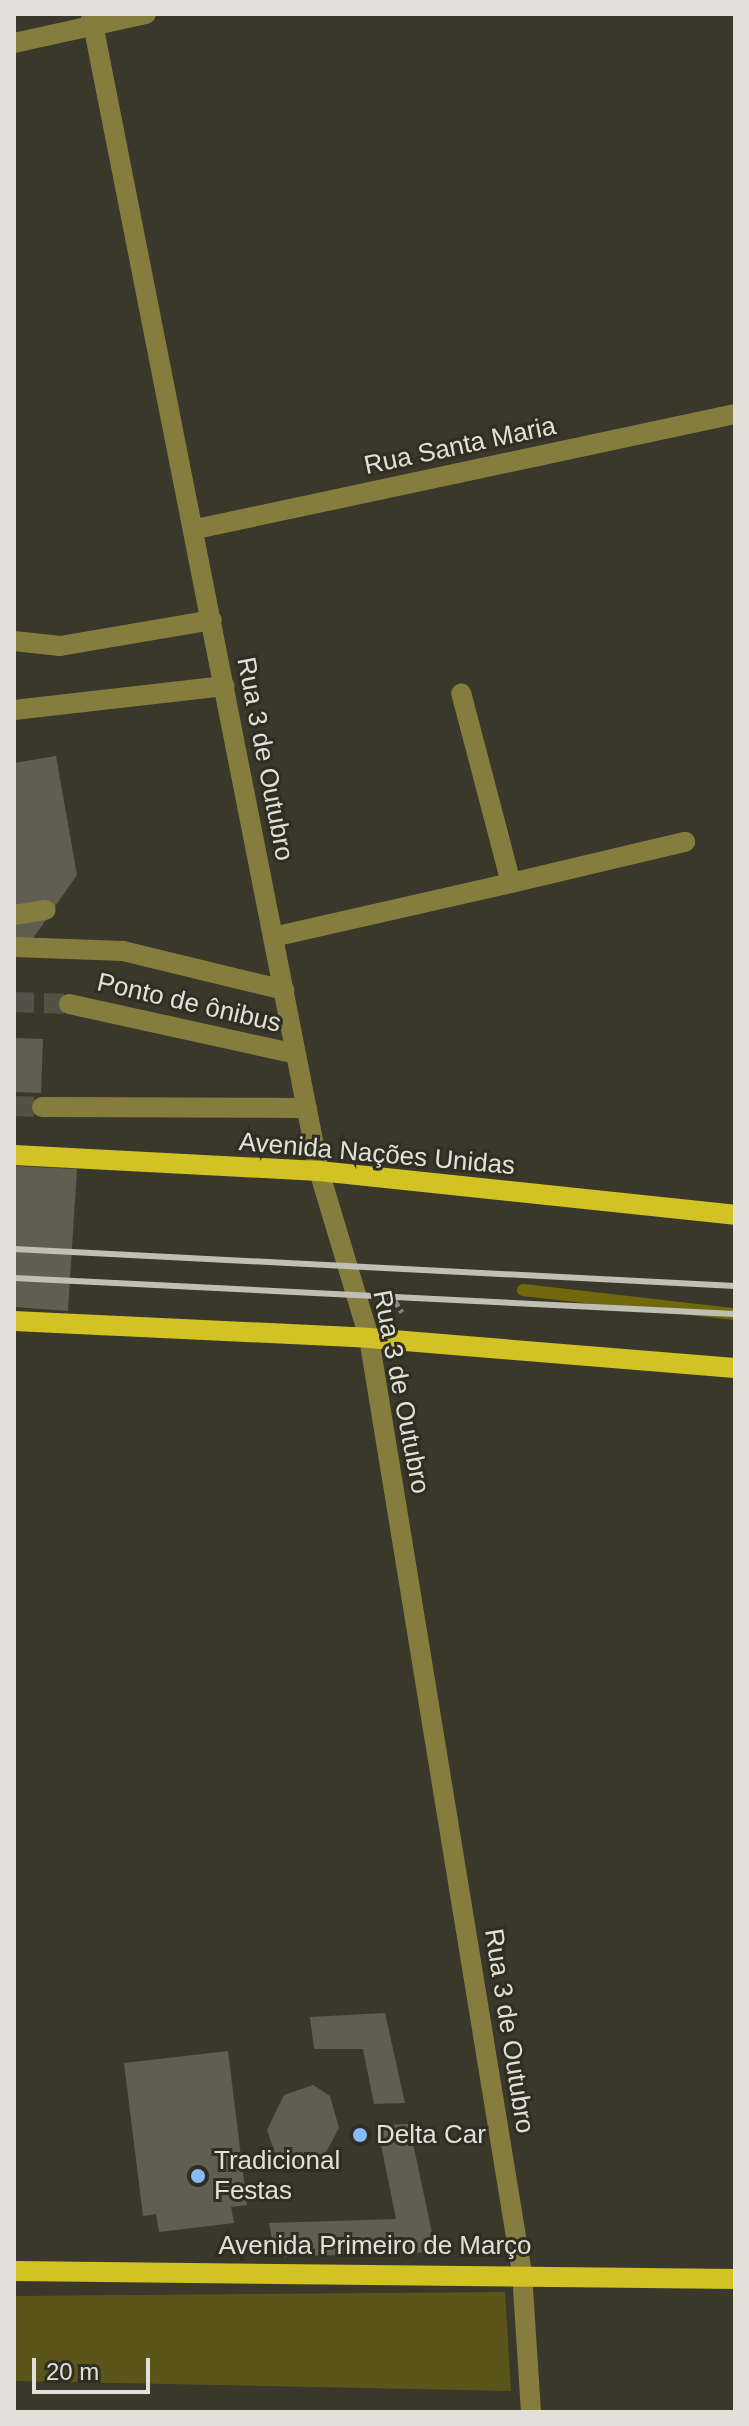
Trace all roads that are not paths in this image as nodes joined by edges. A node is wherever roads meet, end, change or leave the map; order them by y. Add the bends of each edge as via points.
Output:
1 (146, 14) edge
2 (92, 20) edge
3 (14, 43) edge
4 (735, 414) edge
5 (196, 529) junction
6 (212, 620) junction
7 (14, 641) edge
8 (225, 686) junction
9 (461, 693) dead end
10 (14, 710) edge
11 (685, 842) dead end
12 (511, 883) junction
13 (46, 910) dead end
14 (14, 915) edge
15 (273, 937) junction
16 (14, 947) edge
17 (284, 990) junction
18 (69, 1004) tunnel mouth
19 (296, 1054) junction
20 (42, 1107) tunnel mouth
21 (307, 1108) junction
22 (14, 1155) edge
23 (319, 1171) junction
24 (735, 1215) edge
25 (14, 1321) edge
26 (369, 1338) junction
27 (735, 1368) edge
28 (14, 2271) edge
29 (522, 2273) junction
30 (735, 2279) edge
31 (531, 2412) edge

1 - 2 street
2 - 3 street
2 - 5 street, Rua 3 de Outubro
4 - 5 street, Rua Santa Maria
5 - 6 street, Rua 3 de Outubro
6 - 7 street via 60,646
6 - 8 street, Rua 3 de Outubro
8 - 10 street
8 - 15 street, Rua 3 de Outubro
9 - 12 street
11 - 12 street
12 - 15 street
13 - 14 street
15 - 17 street, Rua 3 de Outubro
16 - 17 street via 123,951
17 - 19 street, Rua 3 de Outubro
18 - 19 street, Ponto de ônibus
19 - 21 street, Rua 3 de Outubro
20 - 21 street
21 - 23 street, Rua 3 de Outubro
22 - 23 main road, Avenida Nações Unidas
23 - 24 main road, Avenida Nações Unidas
23 - 26 street, Rua 3 de Outubro
25 - 26 main road
26 - 27 main road
26 - 29 street, Rua 3 de Outubro
28 - 29 main road, Avenida Primeiro de Março
29 - 30 main road, Avenida Primeiro de Março
29 - 31 street, Rua 3 de Outubro

